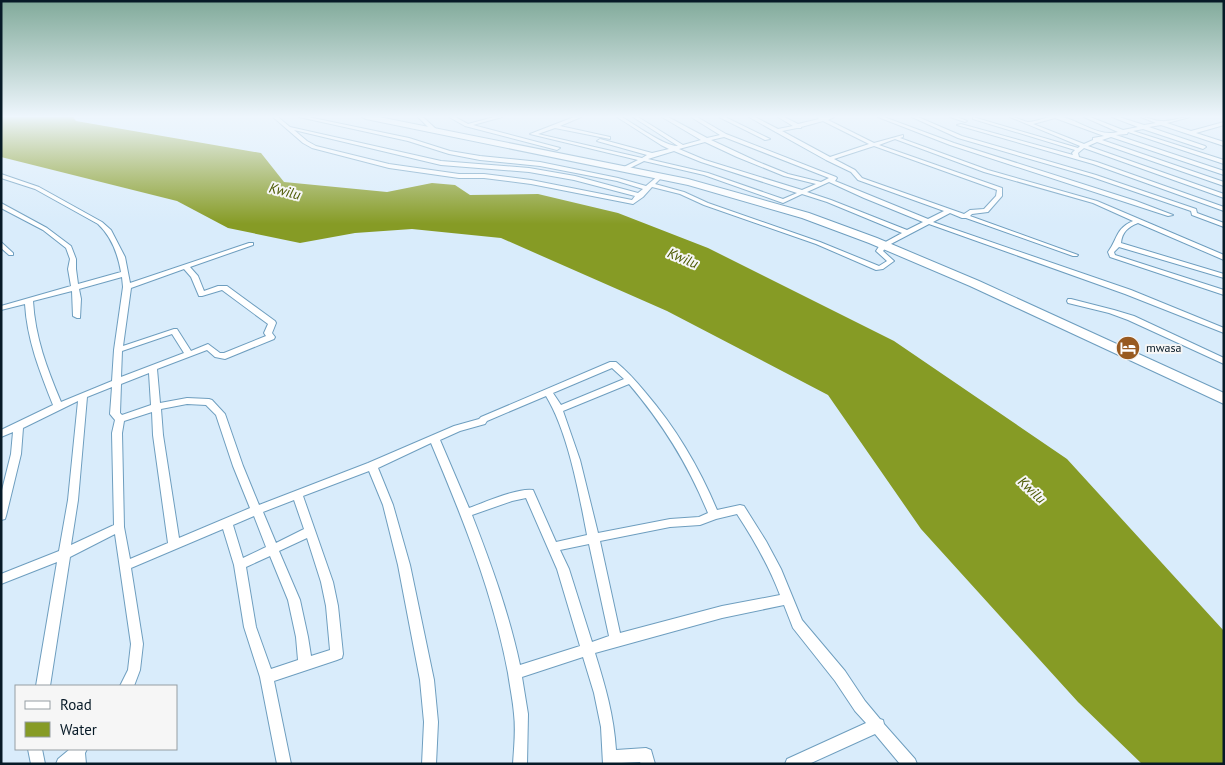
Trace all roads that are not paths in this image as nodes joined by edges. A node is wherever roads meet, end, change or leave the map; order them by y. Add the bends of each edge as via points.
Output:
1 (336, 153) edge
2 (396, 153) edge
3 (453, 153) edge
4 (545, 153) edge
5 (616, 153) edge
6 (643, 153) edge
7 (659, 153) edge
8 (685, 153) edge
9 (734, 153) edge
10 (769, 153) edge
11 (817, 153) edge
12 (850, 153) edge
13 (898, 153) edge
14 (936, 153) edge
15 (974, 153) edge
16 (1014, 153) edge
17 (1058, 153) edge
18 (1075, 153) edge
19 (1103, 153) edge
20 (1134, 153) edge
21 (1161, 153) edge
22 (1195, 153) edge
23 (652, 155) junction
24 (1077, 158) junction
25 (644, 159) junction
26 (828, 159) junction
27 (1034, 159) junction
28 (1000, 162) junction
29 (1224, 162) edge
30 (1023, 168) junction
31 (624, 169) junction
32 (986, 171) junction
33 (821, 173) junction
34 (1224, 173) edge
35 (1, 176) edge
36 (834, 178) junction
37 (806, 179) junction
38 (653, 183) junction
39 (820, 183) junction
40 (1224, 184) edge
41 (1224, 190) edge
42 (801, 193) junction
43 (1216, 193) junction
44 (641, 196) junction
45 (1224, 196) edge
46 (1, 205) edge
47 (1224, 209) edge
48 (949, 212) junction
49 (1170, 215) dead end
50 (964, 217) junction
51 (929, 221) junction
52 (1138, 221) junction
53 (1224, 225) edge
54 (906, 232) junction
55 (1, 244) edge
56 (251, 244) dead end
57 (1118, 244) junction
58 (883, 246) junction
59 (11, 254) dead end
60 (1075, 255) dead end
61 (1224, 258) edge
62 (186, 267) junction
63 (123, 274) junction
64 (1224, 276) edge
65 (76, 287) junction
66 (127, 287) junction
67 (1224, 293) edge
68 (29, 300) junction
69 (1072, 301) dead end
70 (1, 308) edge
71 (77, 316) dead end
72 (1224, 331) edge
73 (118, 350) junction
74 (189, 354) junction
75 (1224, 361) edge
76 (153, 367) junction
77 (630, 380) junction
78 (117, 381) junction
79 (549, 393) junction
80 (83, 395) junction
81 (1224, 399) edge
82 (58, 406) junction
83 (156, 407) junction
84 (560, 409) junction
85 (120, 419) junction
86 (18, 426) junction
87 (1, 434) edge
88 (434, 438) junction
89 (372, 466) junction
90 (298, 496) junction
91 (258, 511) junction
92 (466, 513) junction
93 (714, 515) junction
94 (1, 516) edge
95 (227, 524) junction
96 (119, 527) junction
97 (310, 531) junction
98 (593, 539) junction
99 (174, 545) junction
100 (554, 547) junction
101 (272, 549) junction
102 (64, 554) junction
103 (240, 564) junction
104 (124, 566) junction
105 (1, 579) edge
106 (788, 599) junction
107 (616, 640) junction
108 (588, 650) junction
109 (304, 664) junction
110 (514, 673) junction
111 (267, 677) junction
112 (43, 685) edge
113 (127, 685) edge
114 (878, 725) junction
115 (35, 750) edge
116 (79, 754) edge
117 (610, 760) edge
118 (38, 764) edge
119 (63, 764) edge
120 (284, 764) edge
121 (429, 764) edge
122 (520, 764) edge
123 (648, 764) edge
124 (792, 764) edge
125 (910, 764) edge

1 - 44 street via 389,166 531,182 633,202
2 - 44 street via 441,163 528,170 574,178
3 - 38 street
4 - 31 highway
5 - 25 street
6 - 23 street
7 - 23 street
8 - 42 street
9 - 37 street
10 - 33 street
11 - 26 street
12 - 26 street
13 - 50 street via 1000,189 999,196 986,211 970,212
14 - 32 street
15 - 28 street
16 - 27 street
17 - 24 street
18 - 24 street
19 - 43 street
20 - 40 street
21 - 34 street
22 - 29 street
23 - 25 street
24 - 47 street
25 - 31 street
25 - 42 street via 706,174 783,201
26 - 48 street via 853,171 860,179
27 - 30 street
27 - 53 street via 1161,198
28 - 30 street
28 - 32 street
30 - 49 street
31 - 38 highway
32 - 52 street via 1087,199
33 - 36 street
33 - 37 street
35 - 63 street via 37,188 100,223 117,245
36 - 39 street
36 - 51 street via 832,182
37 - 39 street
38 - 44 street
38 - 58 highway via 697,184 777,207
38 - 58 street via 818,243 876,268 891,261 879,251
39 - 42 street
41 - 43 street
42 - 54 street
43 - 45 street
46 - 65 street via 45,229 69,248
48 - 50 street
48 - 51 street
50 - 60 street
51 - 54 street
51 - 72 street via 1116,287
52 - 57 street via 1124,227
52 - 61 street
54 - 58 street
55 - 59 street
56 - 62 street
57 - 64 street
57 - 67 street via 1111,252 1115,258
58 - 81 highway via 984,288
62 - 66 street
62 - 74 street via 202,294 224,288 272,323 268,333 271,337 228,356 218,355 208,347
63 - 65 street
63 - 66 street
65 - 68 street
65 - 71 street
66 - 73 street
68 - 70 street
68 - 82 street via 29,323 34,344
69 - 75 street via 1142,323
73 - 74 street via 174,331
73 - 78 street
74 - 76 street
76 - 78 street
76 - 83 street
77 - 79 street via 613,364
77 - 84 street
77 - 93 street via 682,447
78 - 80 street
78 - 85 street via 115,414
79 - 84 street
79 - 88 street via 482,422
80 - 82 street
80 - 102 street via 73,500
82 - 86 street
83 - 85 street
83 - 91 street via 189,400 209,402 223,420 238,466
83 - 99 street
84 - 98 street via 587,501
85 - 96 street via 117,433
86 - 87 street
86 - 94 street via 16,454
88 - 89 street
88 - 92 street
89 - 90 street via 316,486
89 - 121 street via 388,505 404,565 427,680
90 - 91 street
90 - 97 street
91 - 95 street
91 - 101 street
92 - 100 street via 529,493
92 - 110 street via 509,639
93 - 98 street via 700,521 647,527
93 - 106 street via 740,509 762,544
95 - 99 street
95 - 103 street
96 - 102 street
96 - 104 street
97 - 101 street
97 - 109 street via 327,582 337,654
98 - 100 street
98 - 107 street
99 - 104 street
100 - 108 street
101 - 103 street
101 - 109 street via 294,600
102 - 105 street
102 - 112 street
103 - 111 street via 250,627
104 - 113 street via 137,644 134,670
106 - 107 street via 722,612
106 - 114 street via 801,630
107 - 108 street
108 - 110 street
108 - 117 street via 608,727
109 - 111 street
110 - 122 street via 521,716
111 - 120 street
114 - 124 street
114 - 125 street
115 - 118 street
116 - 119 street
117 - 123 street via 646,755

